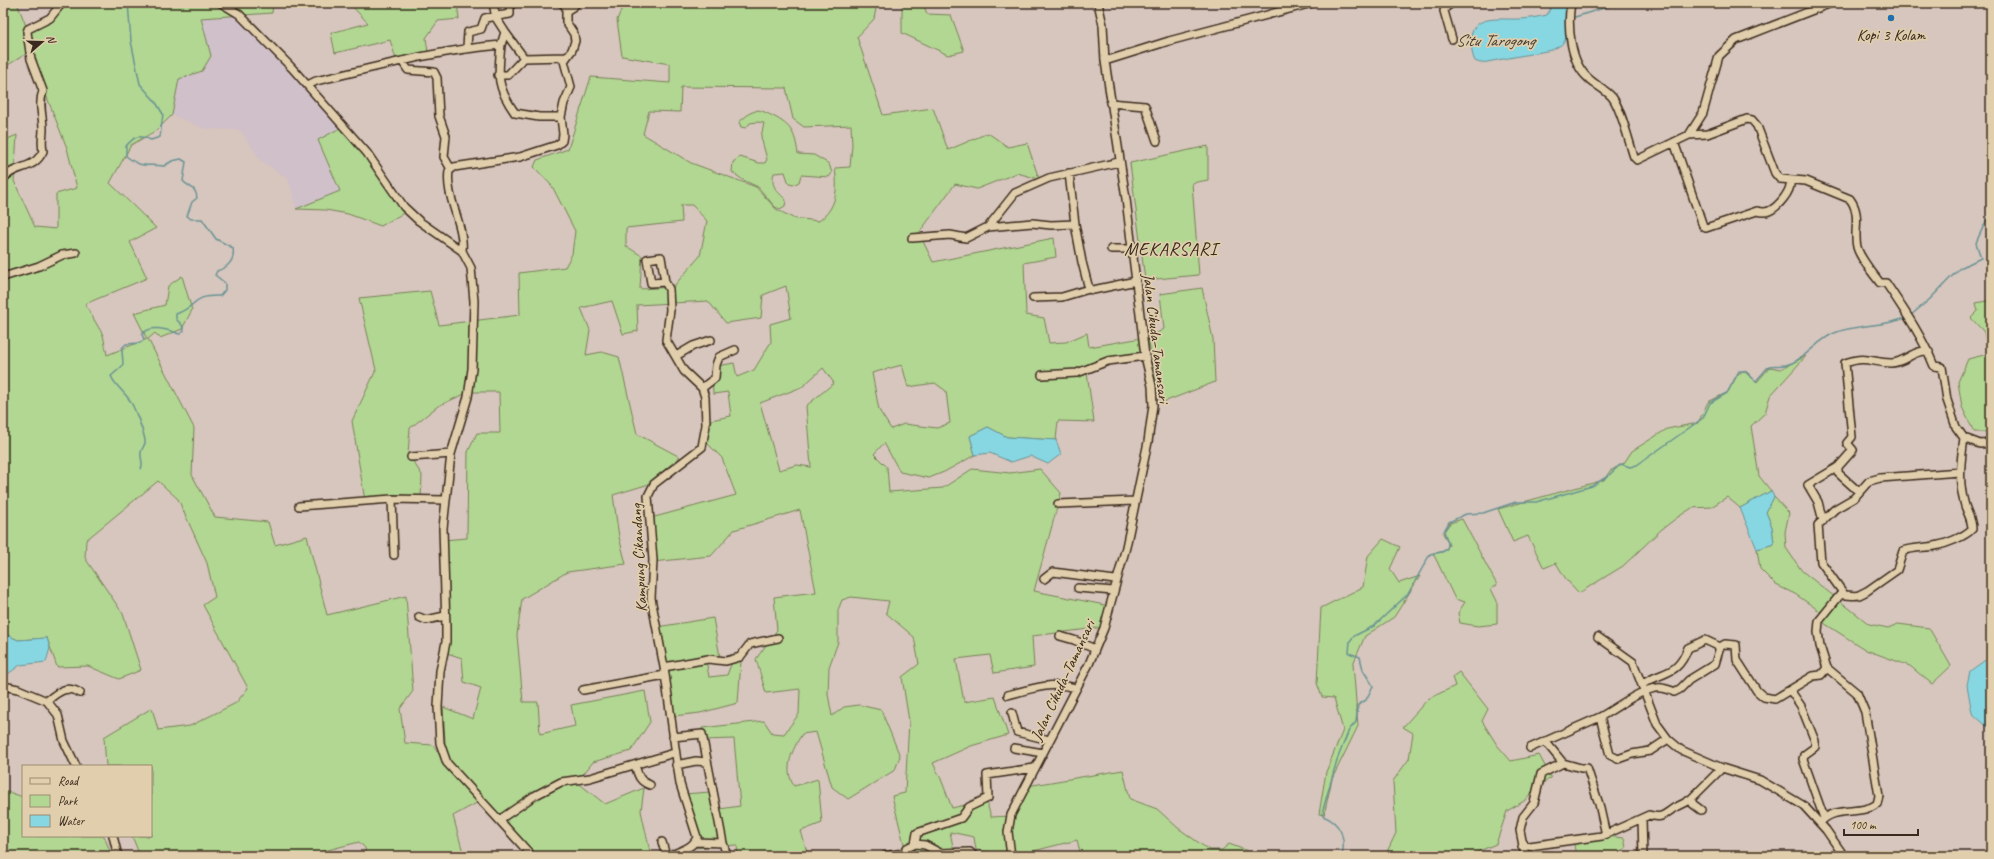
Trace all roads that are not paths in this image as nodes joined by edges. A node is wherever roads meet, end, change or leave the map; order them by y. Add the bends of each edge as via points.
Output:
1 (62, 3) edge
2 (221, 3) edge
3 (494, 3) edge
4 (510, 3) edge
5 (562, 3) edge
6 (576, 3) edge
7 (1098, 3) edge
8 (1312, 3) edge
9 (1452, 3) edge
10 (1571, 3) edge
11 (1831, 3) edge
12 (568, 8) junction
13 (496, 18) junction
14 (505, 32) junction
15 (1452, 39) dead end
16 (501, 44) junction
17 (467, 47) junction
18 (566, 57) junction
19 (524, 58) junction
20 (402, 61) junction
21 (1105, 61) junction
22 (498, 75) junction
23 (308, 86) junction
24 (1110, 103) junction
25 (561, 117) junction
26 (1689, 135) junction
27 (1157, 141) dead end
28 (1674, 142) junction
29 (1119, 162) junction
30 (451, 169) junction
31 (1069, 173) junction
32 (3, 179) edge
33 (1790, 181) junction
34 (1075, 224) junction
35 (988, 227) junction
36 (912, 238) dead end
37 (1111, 249) dead end
38 (1132, 249) junction
39 (462, 251) junction
40 (76, 253) dead end
41 (3, 277) edge
42 (1136, 281) junction
43 (665, 282) dead end
44 (1090, 289) junction
45 (1033, 298) dead end
46 (711, 340) dead end
47 (735, 350) dead end
48 (1929, 352) junction
49 (676, 356) junction
50 (1145, 356) junction
51 (1042, 375) dead end
52 (702, 388) junction
53 (1964, 438) junction
54 (1991, 443) edge
55 (451, 454) junction
56 (411, 457) dead end
57 (1838, 467) junction
58 (1960, 472) junction
59 (1859, 492) junction
60 (392, 499) junction
61 (445, 500) junction
62 (1135, 502) junction
63 (1058, 504) dead end
64 (299, 506) dead end
65 (1823, 521) junction
66 (394, 555) dead end
67 (1044, 579) dead end
68 (1116, 580) junction
69 (1078, 588) dead end
70 (1113, 591) junction
71 (1844, 594) junction
72 (445, 616) junction
73 (419, 617) dead end
74 (1060, 636) dead end
75 (1598, 637) dead end
76 (778, 638) dead end
77 (1720, 647) junction
78 (1095, 649) junction
79 (664, 667) junction
80 (1828, 668) junction
81 (665, 675) junction
82 (1643, 684) junction
83 (3, 686) edge
84 (1076, 688) junction
85 (582, 690) dead end
86 (1790, 690) junction
87 (1646, 692) junction
88 (80, 693) dead end
89 (1008, 695) dead end
90 (47, 701) junction
91 (1012, 713) dead end
92 (1600, 717) junction
93 (673, 737) junction
94 (1668, 739) junction
95 (1049, 740) junction
96 (1545, 741) junction
97 (1014, 748) dead end
98 (1530, 748) dead end
99 (1043, 753) junction
100 (674, 754) junction
101 (707, 762) junction
102 (1563, 763) junction
103 (76, 765) edge
104 (635, 765) junction
105 (676, 765) junction
106 (1034, 768) junction
107 (1722, 768) junction
108 (650, 785) dead end
109 (1691, 799) junction
110 (1701, 810) dead end
111 (1642, 818) junction
112 (499, 820) junction
113 (1822, 821) junction
114 (1606, 835) junction
115 (113, 837) edge
116 (662, 842) dead end
117 (696, 842) junction
118 (724, 843) junction
119 (914, 844) junction
120 (1522, 847) junction
121 (904, 854) edge
122 (118, 856) edge
123 (532, 856) edge
124 (666, 856) edge
125 (669, 856) edge
126 (727, 856) edge
127 (885, 856) edge
128 (974, 856) edge
129 (1011, 856) edge
130 (1526, 856) edge
131 (1643, 856) edge
132 (1844, 856) edge

1 - 32 street via 50,18 28,29 27,32 31,59 43,92 40,99 43,151 35,163 7,174
2 - 23 street via 239,14
3 - 13 street
4 - 13 street via 510,14
5 - 12 street
6 - 12 street
7 - 21 street, Jalan Cikuda–Tamansari via 1103,25
8 - 21 street
9 - 15 street via 1444,11
10 - 28 street via 1572,47 1576,59 1582,72 1612,98 1634,157 1639,160
11 - 26 street via 1736,40 1719,56 1703,113
12 - 18 street via 566,22 574,34 575,42
13 - 14 street
13 - 17 street via 485,18 481,29 468,32
14 - 16 street
14 - 19 street
16 - 17 street
16 - 22 street
17 - 20 street
18 - 19 street
18 - 25 street via 564,65 571,87
19 - 22 street via 508,75
20 - 23 street via 316,81
20 - 30 street via 408,70 434,72 437,78 439,116 446,136 444,157
21 - 24 street, Jalan Cikuda–Tamansari
22 - 25 street via 504,97 515,113
23 - 39 street via 367,153 404,207 419,221
24 - 27 street via 1145,106
24 - 29 street, Jalan Cikuda–Tamansari
25 - 30 street via 562,141 557,145 520,157
26 - 28 street
26 - 33 street via 1707,134 1747,119 1752,120 1757,126 1775,173 1780,179
28 - 33 street via 1703,226 1706,228 1757,211 1770,210 1787,194
29 - 31 street
29 - 38 street, Jalan Cikuda–Tamansari
30 - 39 street via 448,177
31 - 34 street
31 - 35 street via 1049,178 1016,193
33 - 48 street via 1806,181 1850,199 1858,228 1857,249 1880,284 1886,283 1909,316
34 - 35 street via 1032,223
34 - 44 street
35 - 36 street via 966,238 950,235
37 - 38 street
38 - 42 street, Jalan Cikuda–Tamansari
39 - 55 street via 471,268 473,284 472,369 468,397
40 - 41 street via 62,255 39,266
42 - 44 street
42 - 50 street, Jalan Cikuda–Tamansari
43 - 49 street via 669,289 669,326 666,340
44 - 45 street via 1062,297
46 - 49 street via 693,346
47 - 52 street via 719,357 715,378
48 - 53 street via 1934,366 1942,367 1947,400 1956,427
48 - 57 street via 1922,350 1892,364 1858,359 1845,363 1852,436 1847,443 1853,450
49 - 52 street via 684,371
50 - 51 street via 1108,361 1077,374
50 - 62 street, Jalan Cikuda–Tamansari via 1152,386 1153,405
52 - 79 street, Kampung Cikandang via 705,397 706,425 702,447 654,484 648,496 653,560 651,598
53 - 54 street via 1980,444
53 - 58 street
55 - 56 street
55 - 61 street
57 - 59 street via 1838,473
57 - 65 street via 1808,485 1818,502
58 - 59 street via 1880,478 1869,481
58 - 71 street via 1964,502 1972,520 1972,529 1935,546 1914,547 1903,551 1897,570 1891,575 1859,595
59 - 65 street via 1854,498 1835,508
60 - 61 street
60 - 64 street
60 - 66 street
61 - 72 street
62 - 63 street
62 - 68 street, Jalan Cikuda–Tamansari
65 - 71 street via 1818,525 1821,562
67 - 68 street via 1053,572
68 - 70 street, Jalan Cikuda–Tamansari
69 - 70 street
70 - 78 street, Jalan Cikuda–Tamansari via 1104,628
71 - 80 street via 1840,595 1818,621 1820,646
72 - 73 street via 426,620
72 - 112 street via 446,642 438,693 440,743 447,762
74 - 78 street
75 - 82 street via 1633,662
76 - 79 street via 750,644 740,657 726,661 708,659
77 - 82 street via 1705,640 1688,648 1683,662 1662,677 1654,677
77 - 86 street via 1725,644 1736,645 1737,660 1756,691 1764,697 1775,699
77 - 87 street via 1715,664 1689,680 1680,689 1674,692 1661,687
78 - 84 street, Jalan Cikuda–Tamansari
79 - 81 street, Kampung Cikandang
80 - 86 street via 1821,675 1813,676
80 - 113 street via 1857,693 1865,712 1879,796 1877,804 1870,808 1834,813
81 - 85 street
81 - 93 street, Kampung Cikandang
82 - 87 street
83 - 90 street
84 - 89 street via 1066,685 1042,686
84 - 95 street, Jalan Cikuda–Tamansari
86 - 113 street via 1801,706 1815,741 1815,747 1804,755 1803,759
87 - 92 street via 1623,702
87 - 94 street via 1657,724
88 - 90 street via 68,688 60,690
90 - 103 street via 58,715 64,741
91 - 95 street via 1017,732
92 - 94 street via 1612,758 1618,759 1650,751
92 - 96 street
93 - 100 street, Kampung Cikandang
93 - 101 street via 702,734
94 - 107 street via 1681,750
95 - 99 street, Jalan Cikuda–Tamansari
96 - 98 street
96 - 102 street
97 - 99 street
99 - 106 street, Jalan Cikuda–Tamansari
100 - 104 street
100 - 105 street, Kampung Cikandang
101 - 105 street via 696,761
101 - 118 street
102 - 114 street via 1587,768
102 - 120 street via 1541,774 1534,803 1523,817 1520,830
104 - 108 street via 638,776
104 - 112 street via 590,778 561,782 534,796
105 - 117 street, Kampung Cikandang via 694,822
106 - 119 street via 987,774 988,798 969,807 961,818 917,833
106 - 129 street, Jalan Cikuda–Tamansari via 1008,825
107 - 109 street
107 - 113 street via 1776,788
109 - 110 street
109 - 111 street via 1664,817 1648,815
111 - 114 street
111 - 131 street
112 - 123 street
113 - 132 street
114 - 120 street
115 - 122 street
116 - 124 street
117 - 118 street
117 - 125 street
118 - 126 street
119 - 121 street via 907,848
119 - 128 street via 925,845 940,853 970,852
120 - 130 street
121 - 127 street

